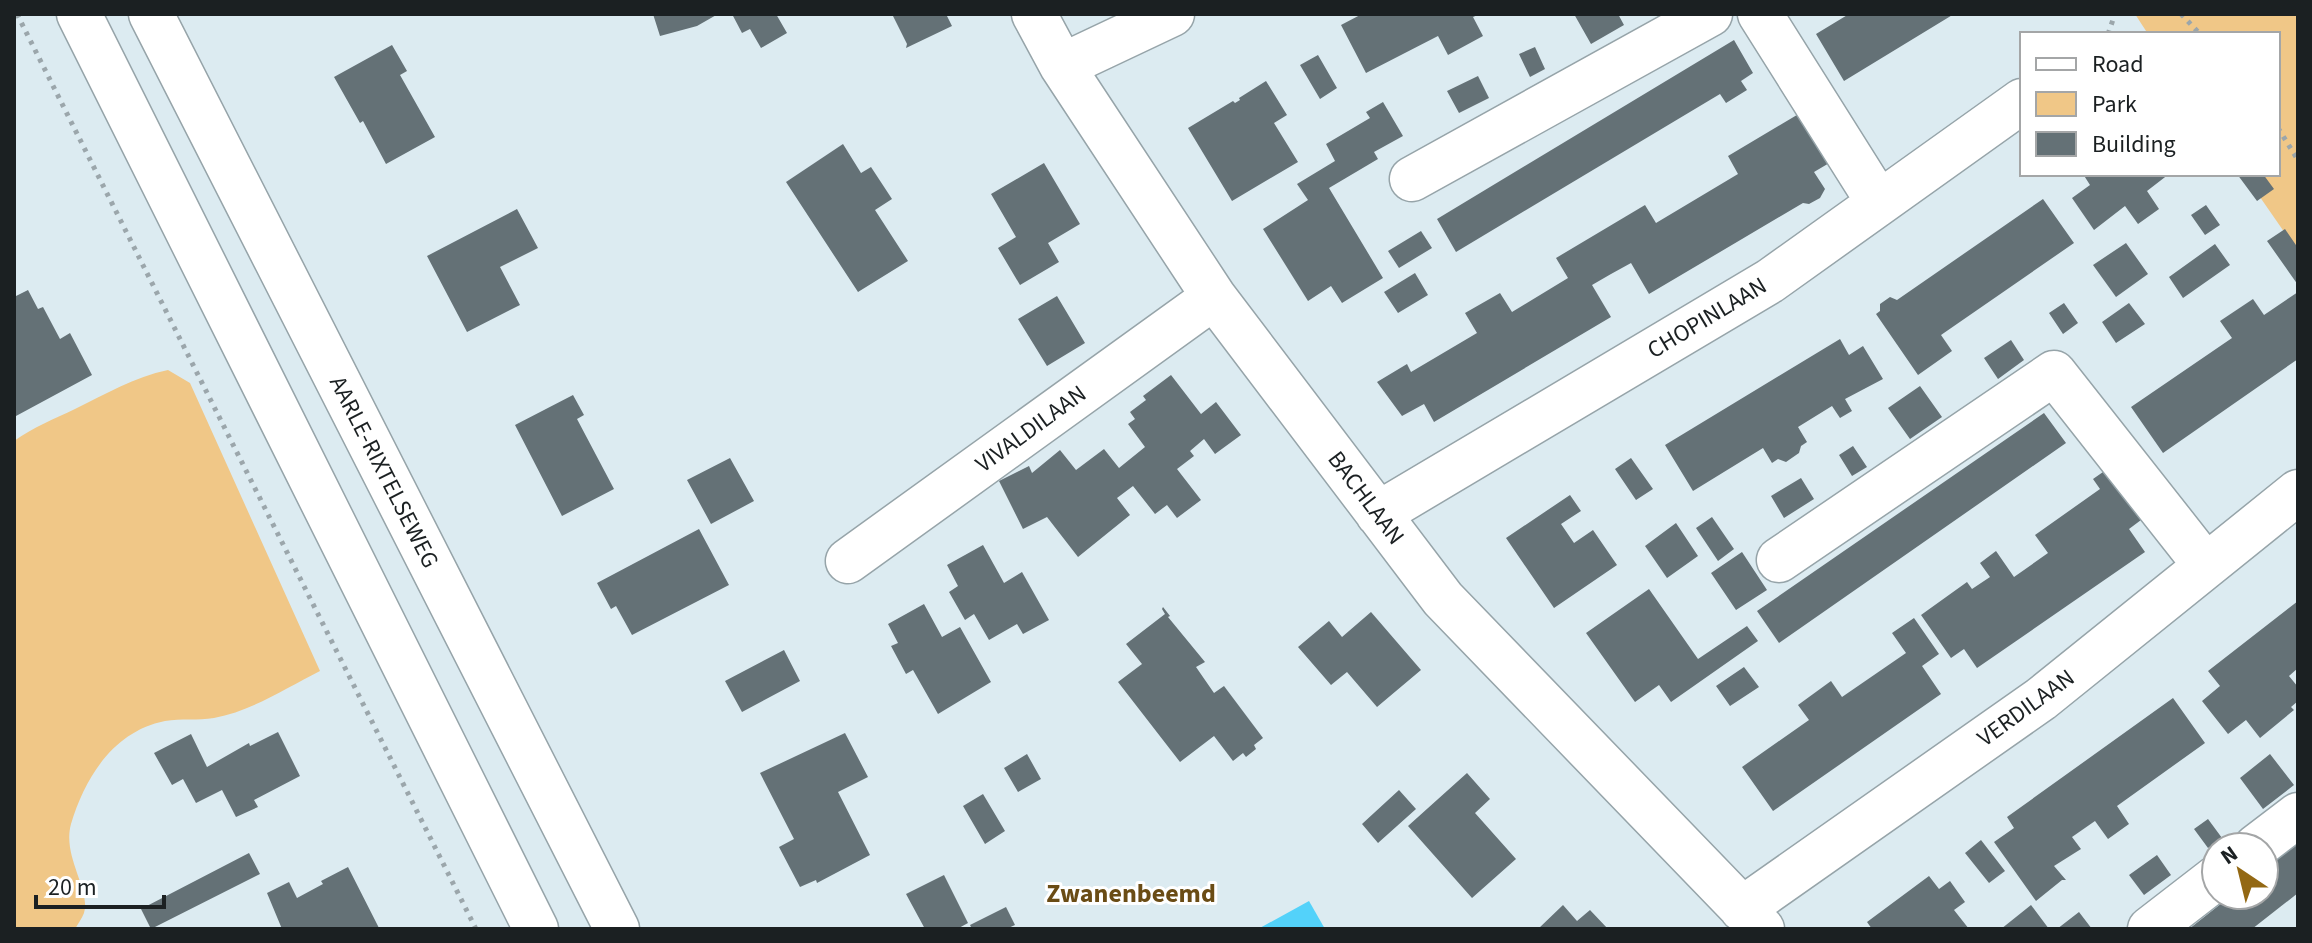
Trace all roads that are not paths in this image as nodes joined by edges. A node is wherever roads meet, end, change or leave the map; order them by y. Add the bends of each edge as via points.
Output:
1 (79, 14) edge
2 (151, 14) edge
3 (1034, 14) edge
4 (1172, 14) edge
5 (1710, 14) edge
6 (1760, 14) edge
7 (1062, 66) junction
8 (2020, 102) edge
9 (1412, 179) dead end
10 (1879, 203) junction
11 (1214, 297) junction
12 (2298, 492) edge
13 (1378, 514) junction
14 (1779, 560) dead end
15 (848, 561) dead end
16 (2206, 566) junction
17 (2298, 815) edge
18 (2277, 831) edge
19 (2200, 890) edge
20 (1752, 919) edge
21 (536, 929) edge
22 (617, 929) edge
23 (2150, 929) edge

1 - 21 street
2 - 22 street, AARLE-RIXTELSEWEG
3 - 7 street, BACHLAAN
4 - 7 street
5 - 9 street
6 - 10 street
7 - 11 street, BACHLAAN
8 - 10 street, CHOPINLAAN
10 - 13 street, CHOPINLAAN via 1770,281
11 - 13 street, BACHLAAN
11 - 15 street, VIVALDILAAN
12 - 16 street, VERDILAAN
13 - 20 street, BACHLAAN via 1443,599
14 - 16 street via 2054,373
16 - 20 street, VERDILAAN
17 - 18 street
19 - 23 street

